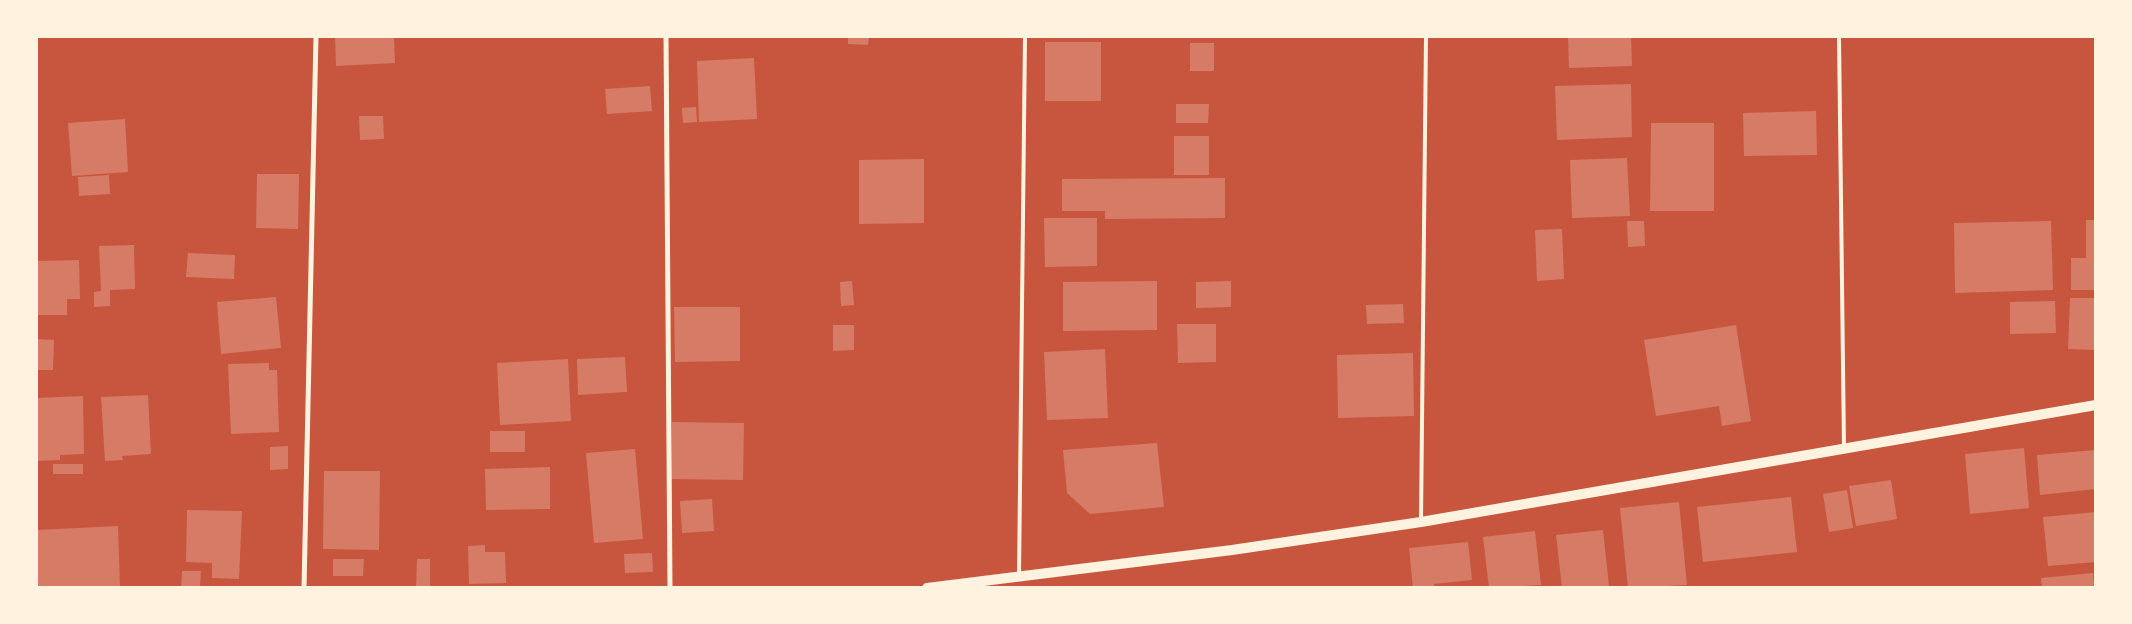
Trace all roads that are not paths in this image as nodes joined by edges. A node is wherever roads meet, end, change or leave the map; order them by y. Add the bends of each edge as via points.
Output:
1 (316, 36) edge
2 (666, 36) edge
3 (1024, 36) edge
4 (1426, 36) edge
5 (1839, 36) edge
6 (2096, 405) edge
7 (1844, 448) junction
8 (1421, 522) junction
9 (1019, 578) junction
10 (304, 588) edge
11 (670, 588) edge
12 (927, 588) edge

1 - 10 street
2 - 11 street
3 - 9 lane
4 - 8 lane
5 - 7 lane
6 - 7 main road
7 - 8 main road
8 - 9 main road
9 - 12 main road

